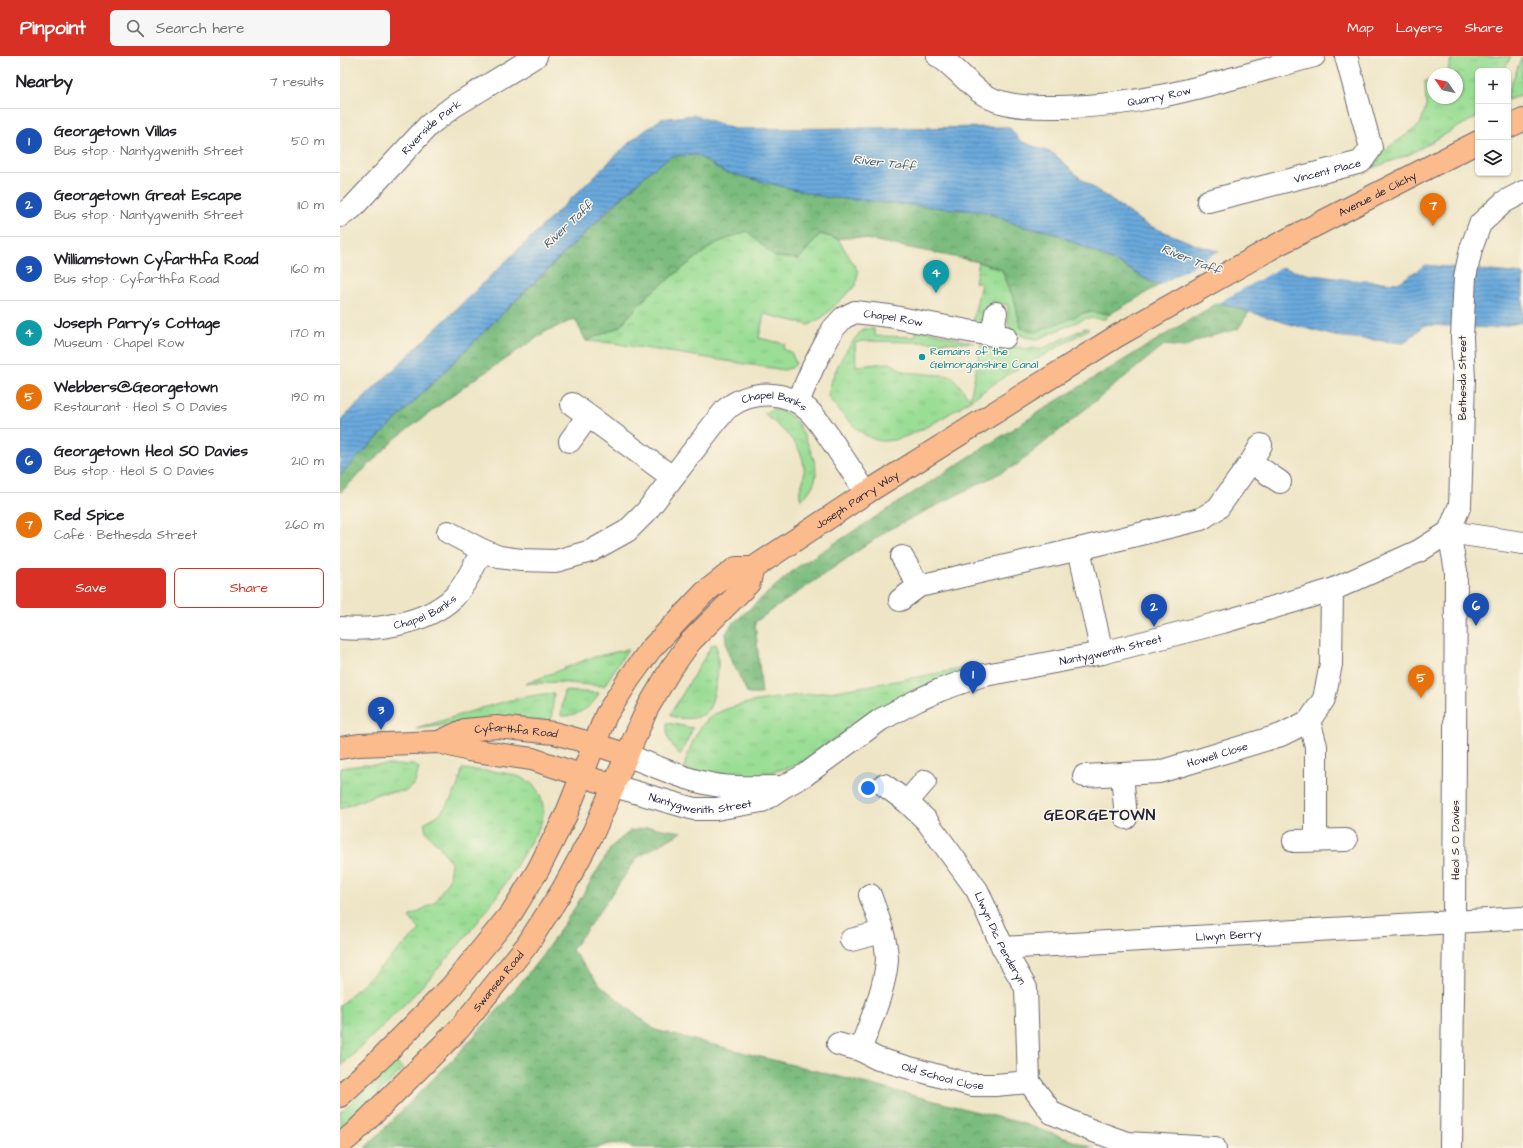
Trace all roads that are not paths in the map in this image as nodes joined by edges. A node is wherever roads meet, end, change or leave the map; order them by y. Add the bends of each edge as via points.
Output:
1 (536, 56) edge
2 (938, 56) edge
3 (1314, 56) edge
4 (1346, 56) edge
5 (1523, 120) edge
6 (1511, 126) edge
7 (1475, 144) edge
8 (1523, 192) edge
9 (1208, 201) dead end
10 (340, 216) edge
11 (1172, 306) joint
12 (996, 313) dead end
13 (798, 402) junction
14 (570, 441) dead end
15 (672, 477) junction
16 (1280, 482) dead end
17 (866, 493) junction
18 (448, 532) dead end
19 (1449, 532) junction
20 (1523, 543) edge
21 (1079, 549) junction
22 (482, 550) junction
23 (902, 557) dead end
24 (753, 568) junction
25 (919, 586) junction
26 (1332, 590) junction
27 (900, 600) dead end
28 (340, 628) edge
29 (1102, 653) junction
30 (1309, 721) junction
31 (439, 742) junction
32 (594, 744) junction
33 (340, 748) edge
34 (626, 755) junction
35 (1122, 774) junction
36 (583, 775) junction
37 (1084, 776) dead end
38 (925, 781) dead end
39 (614, 786) junction
40 (884, 786) dead end
41 (783, 787) junction
42 (907, 802) junction
43 (1126, 818) dead end
44 (1316, 840) junction
45 (1346, 840) dead end
46 (1294, 841) dead end
47 (870, 895) dead end
48 (1523, 918) edge
49 (1454, 922) junction
50 (882, 932) junction
51 (851, 940) dead end
52 (1003, 948) junction
53 (838, 1044) dead end
54 (860, 1050) junction
55 (1029, 1082) junction
56 (340, 1096) edge
57 (340, 1145) edge
58 (1215, 1148) edge
59 (1451, 1148) edge

1 - 10 street, Riverside Park via 454,106 429,125 352,208
2 - 3 street, Quarry Row via 980,92 1000,102 1035,107 1098,106 1166,96
4 - 9 street, Vincent Place via 1371,148 1361,162
5 - 6 main road
7 - 11 main road, Avenue de Clichy via 1277,245
8 - 19 street, Bethesda Street via 1504,202 1480,224 1471,249 1465,277 1462,337 1464,380 1460,505
11 - 17 main road, Joseph Parry Way via 1117,336
12 - 13 street, Chapel Row via 998,336 855,312 843,318 833,329
13 - 15 street, Chapel Banks via 784,396 767,394 753,395 738,401 716,420
13 - 17 street, Chapel Banks via 821,424
14 - 15 street via 580,410
15 - 22 street, Chapel Banks via 646,512 627,531 591,551 556,561 499,557
16 - 21 street via 1256,454 1218,508 1201,520
17 - 24 main road, Joseph Parry Way
18 - 22 street, Chapel Banks
19 - 20 street
19 - 26 street, Nantygwenith Street via 1419,551
19 - 49 street, Heol S O Davies via 1456,571
21 - 25 street
21 - 29 street
22 - 28 street, Chapel Banks via 468,577 453,597 430,614 383,628
23 - 25 street
24 - 32 main road, Joseph Parry Way via 736,568 704,593 650,650 606,715
24 - 34 main road, Swansea Road via 749,583 690,642 670,670 647,709
25 - 27 street
26 - 29 street, Nantygwenith Street via 1223,622
26 - 30 street, Howell Close via 1331,664 1324,699
29 - 41 street, Nantygwenith Street via 980,676 940,690 880,720 805,775
30 - 35 street, Howell Close via 1281,735 1159,772
30 - 44 street via 1316,746
31 - 32 main road, Cyfarthfa Road via 465,730 497,727 554,733
31 - 33 main road, Cyfarthfa Road
31 - 36 main road, Cyfarthfa Road via 469,750 532,760
32 - 34 main road, Cyfarthfa Road
32 - 36 main road, Joseph Parry Way
34 - 39 main road, Swansea Road
34 - 41 street, Nantygwenith Street via 706,784
35 - 37 street, Howell Close
35 - 43 street
36 - 39 main road, Cyfarthfa Road
36 - 56 main road via 538,870 512,912 451,987
38 - 42 street
39 - 41 street, Nantygwenith Street via 694,809 716,809 762,801
39 - 57 main road, Swansea Road via 593,833 563,889 527,945 459,1029
40 - 42 street, Llwyn Dic Penderyn
42 - 52 street, Llwyn Dic Penderyn via 926,820 977,890
44 - 45 street
44 - 46 street
47 - 50 street
48 - 49 street, Llwyn Berry
49 - 52 street, Llwyn Berry
49 - 59 street, Heol S O Davies
50 - 51 street
50 - 54 street via 887,959 880,993
52 - 55 street, Llwyn Dic Penderyn via 1026,988
53 - 54 street, Old School Close
54 - 55 street, Old School Close via 878,1059 971,1085
55 - 58 street via 1052,1113 1120,1141

